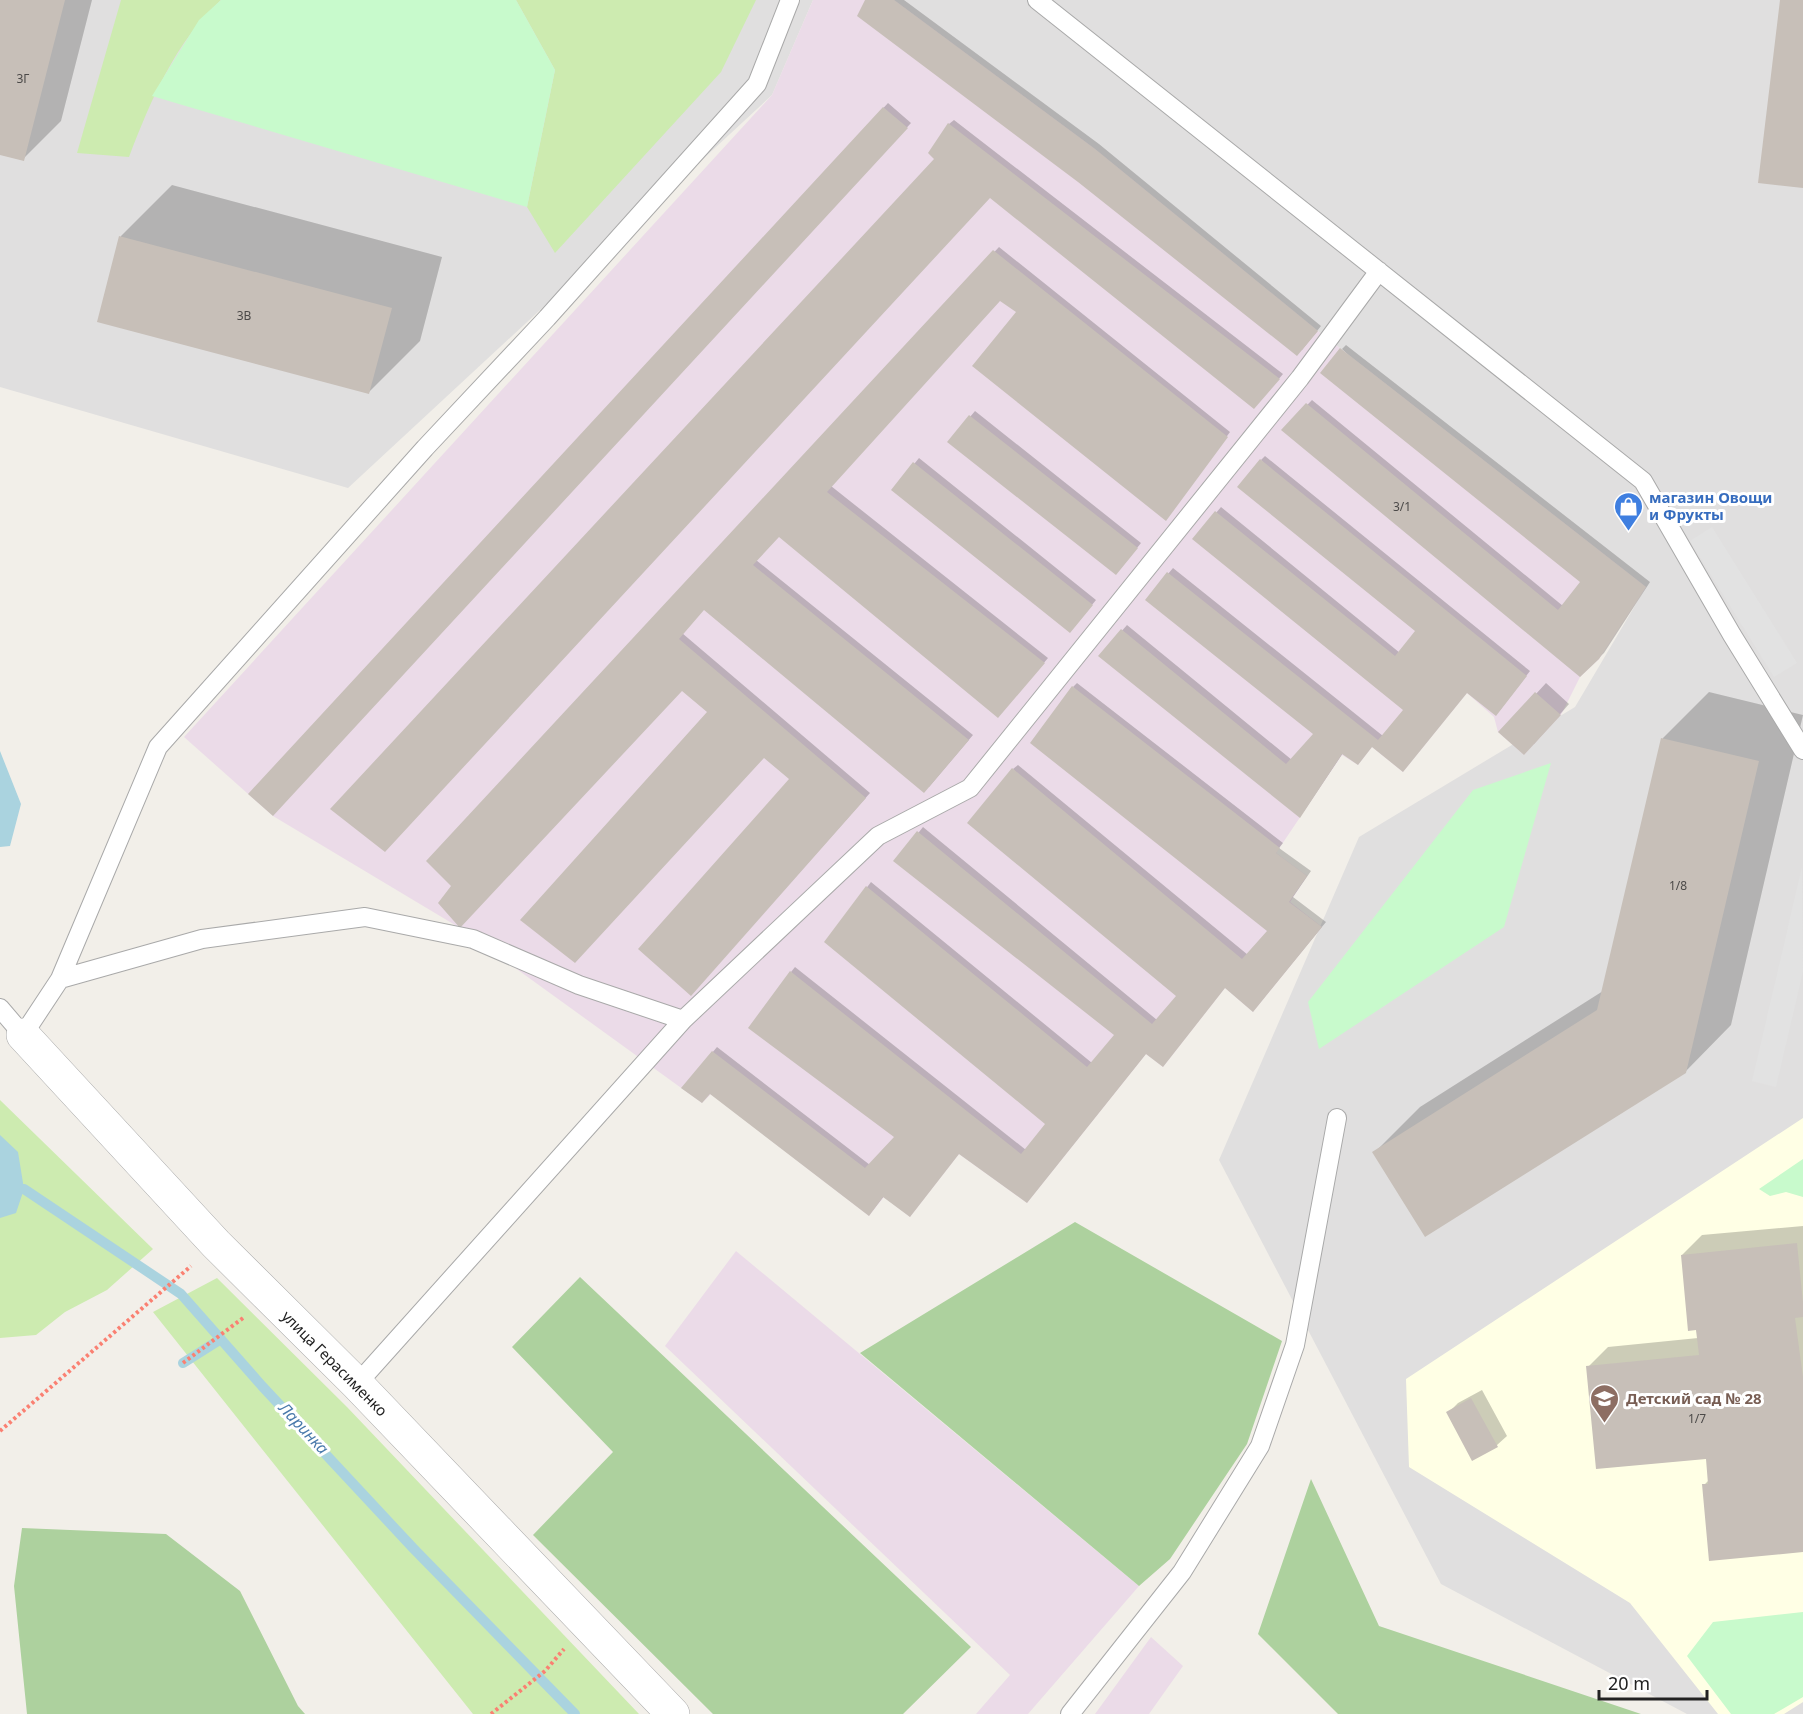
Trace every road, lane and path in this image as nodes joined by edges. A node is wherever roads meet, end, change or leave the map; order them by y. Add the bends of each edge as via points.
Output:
1 (790, 0) edge
2 (1036, 0) edge
3 (1379, 271) junction
4 (1803, 750) edge
5 (60, 979) junction
6 (0, 1008) edge
7 (683, 1020) junction
8 (23, 1035) junction
9 (1337, 1118) dead end
10 (178, 1277) dead end
11 (233, 1329) dead end
12 (183, 1362) dead end
13 (357, 1384) junction
14 (0, 1431) edge
15 (545, 1671) dead end
16 (491, 1714) edge
17 (673, 1714) edge
18 (1070, 1714) edge

1 - 5 lane via 758,84 425,448 159,747
2 - 3 lane
3 - 4 lane via 1643,481
3 - 7 lane via 1299,378 970,788 878,836
5 - 7 lane via 202,939 365,917 472,939 579,986
5 - 8 lane
6 - 8 lane, улица Герасименко
7 - 13 lane
8 - 13 street, улица Герасименко via 216,1244
9 - 18 lane via 1295,1345 1260,1446 1182,1572
10 - 14 path
11 - 12 path
13 - 17 street, улица Герасименко
15 - 16 path

